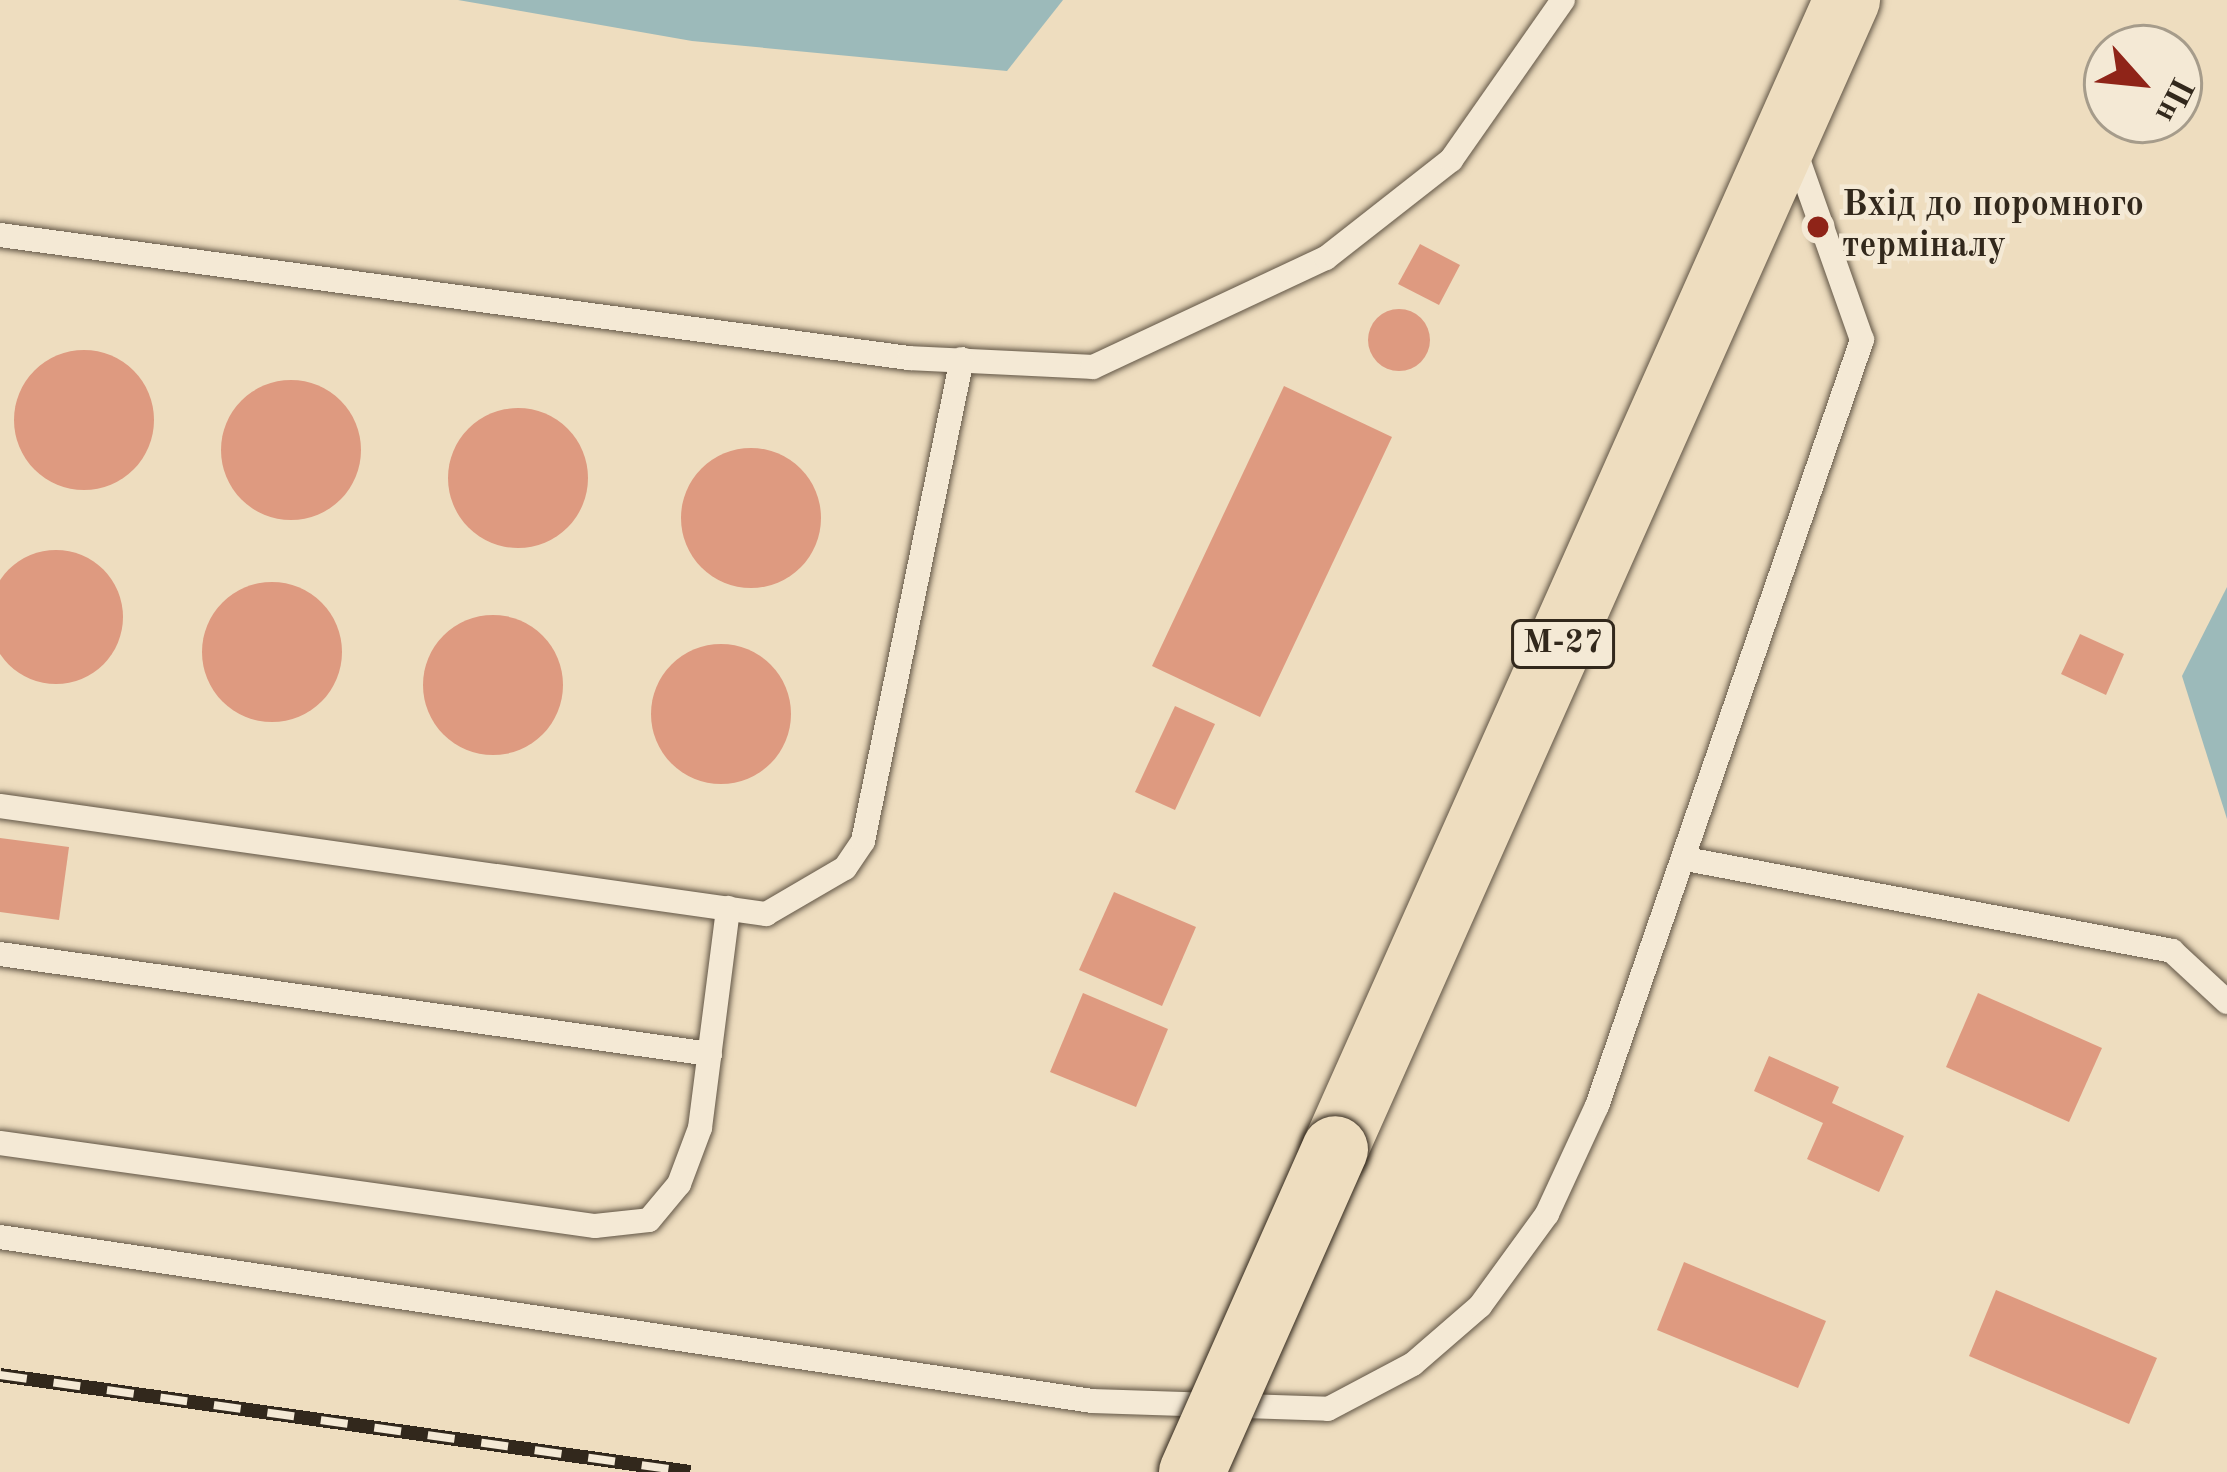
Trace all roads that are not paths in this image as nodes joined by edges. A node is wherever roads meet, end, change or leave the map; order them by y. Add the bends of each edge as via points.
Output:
1 (1563, 0) edge
2 (1847, 0) edge
3 (1791, 140) junction
4 (0, 235) edge
5 (962, 359) junction
6 (0, 806) edge
7 (1686, 859) junction
8 (728, 908) junction
9 (0, 954) edge
10 (2227, 1002) edge
11 (710, 1054) junction
12 (0, 1143) edge
13 (0, 1237) edge
14 (1192, 1472) edge

1 - 5 lane via 1451,160 1326,258 1093,368
2 - 3 main road, М-27
3 - 7 lane via 1862,340
3 - 14 main road, М-27, bridge
4 - 5 lane
5 - 8 lane via 862,841 844,868 766,914
6 - 8 lane
7 - 10 lane via 2172,951
7 - 13 lane via 1547,1214 1480,1306 1413,1364 1328,1409 1092,1401
8 - 11 lane
9 - 11 lane
11 - 12 lane via 696,1143 649,1220 595,1226

